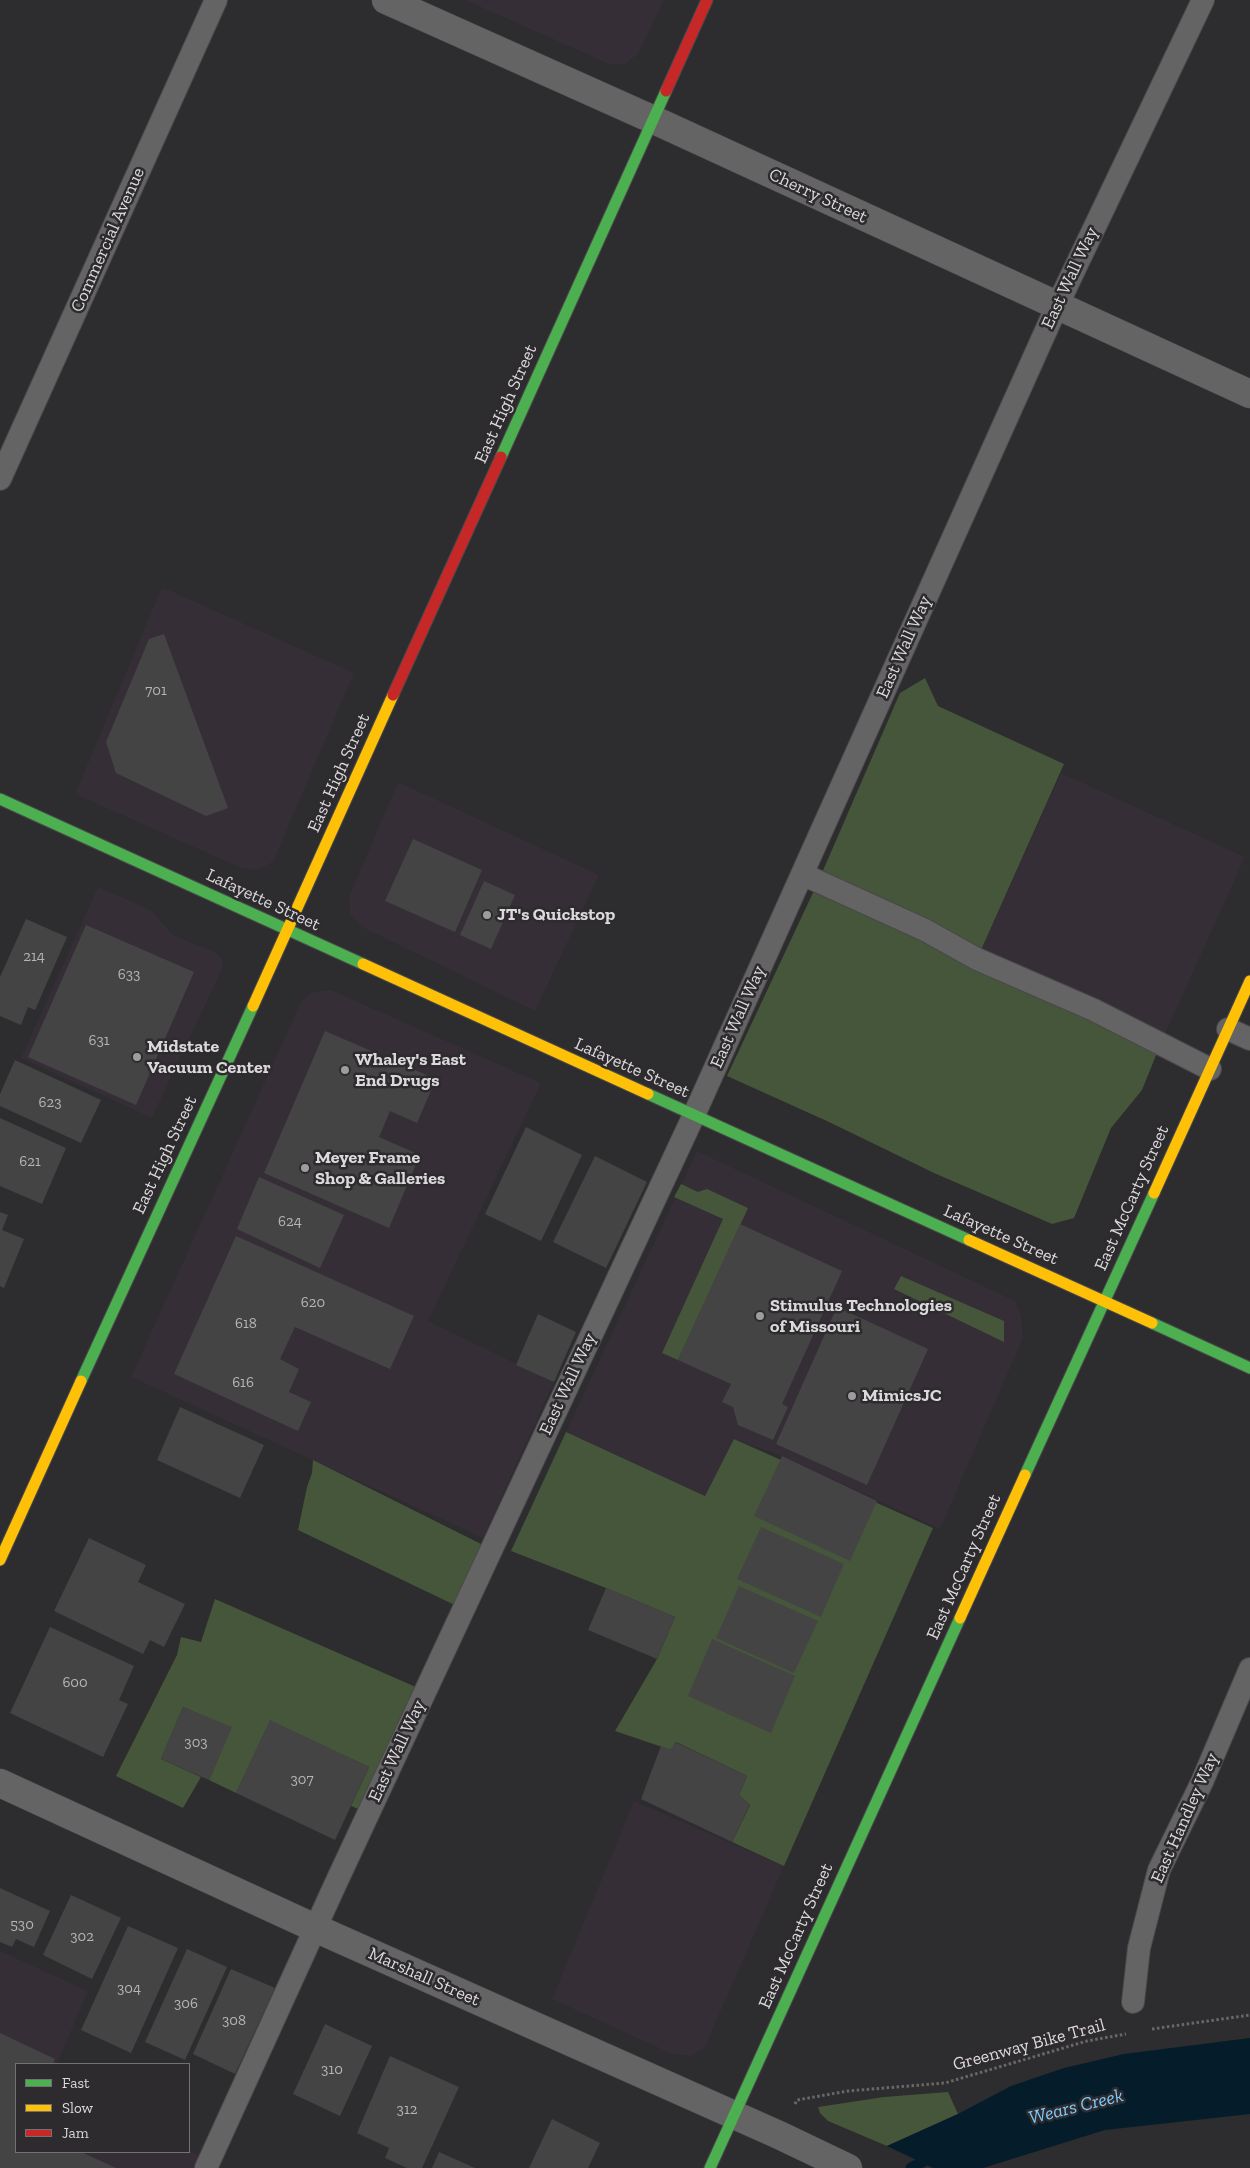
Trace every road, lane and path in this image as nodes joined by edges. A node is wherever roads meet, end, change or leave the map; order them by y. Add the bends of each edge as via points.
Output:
1 (216, 0) edge
2 (386, 0) edge
3 (708, 0) edge
4 (1203, 0) edge
5 (654, 120) junction
6 (1057, 306) junction
7 (1250, 394) edge
8 (0, 479) edge
9 (0, 799) edge
10 (802, 874) junction
11 (287, 930) junction
12 (1250, 981) edge
13 (1228, 1029) junction
14 (1250, 1039) edge
15 (1210, 1069) junction
16 (694, 1115) junction
17 (1104, 1302) junction
18 (1250, 1368) edge
19 (0, 1560) edge
20 (1250, 1669) edge
21 (0, 1783) edge
22 (315, 1928) junction
23 (1133, 2002) dead end
24 (1250, 2015) edge
25 (1143, 2031) dead end
26 (1134, 2032) dead end
27 (797, 2100) dead end
28 (734, 2115) junction
29 (206, 2168) edge
30 (710, 2168) edge
31 (848, 2168) edge

1 - 8 lane, Commercial Avenue
2 - 5 street, Cherry Street
3 - 5 main road, East High Street
4 - 6 lane, East Wall Way
5 - 6 street, Cherry Street
5 - 11 main road, East High Street
6 - 7 street, Cherry Street
6 - 10 lane, East Wall Way
9 - 11 main road, Lafayette Street
10 - 15 lane via 925,930 977,959 1094,1010
10 - 16 lane, East Wall Way
11 - 16 main road, Lafayette Street
11 - 19 main road, East High Street
12 - 13 main road, East McCarty Street
13 - 14 lane
13 - 15 main road, East McCarty Street
15 - 17 main road, East McCarty Street
16 - 17 main road, Lafayette Street
16 - 22 lane, East Wall Way
17 - 18 main road, Lafayette Street
17 - 28 main road, East McCarty Street
20 - 23 lane, East Handley Way via 1202,1782 1159,1870 1139,1948
21 - 22 street, Marshall Street
22 - 28 street, Marshall Street
22 - 29 lane, East Wall Way
24 - 25 path
26 - 27 path, Greenway Bike Trail via 1087,2041 946,2083 848,2091
28 - 30 main road, East McCarty Street
28 - 31 street, Marshall Street

